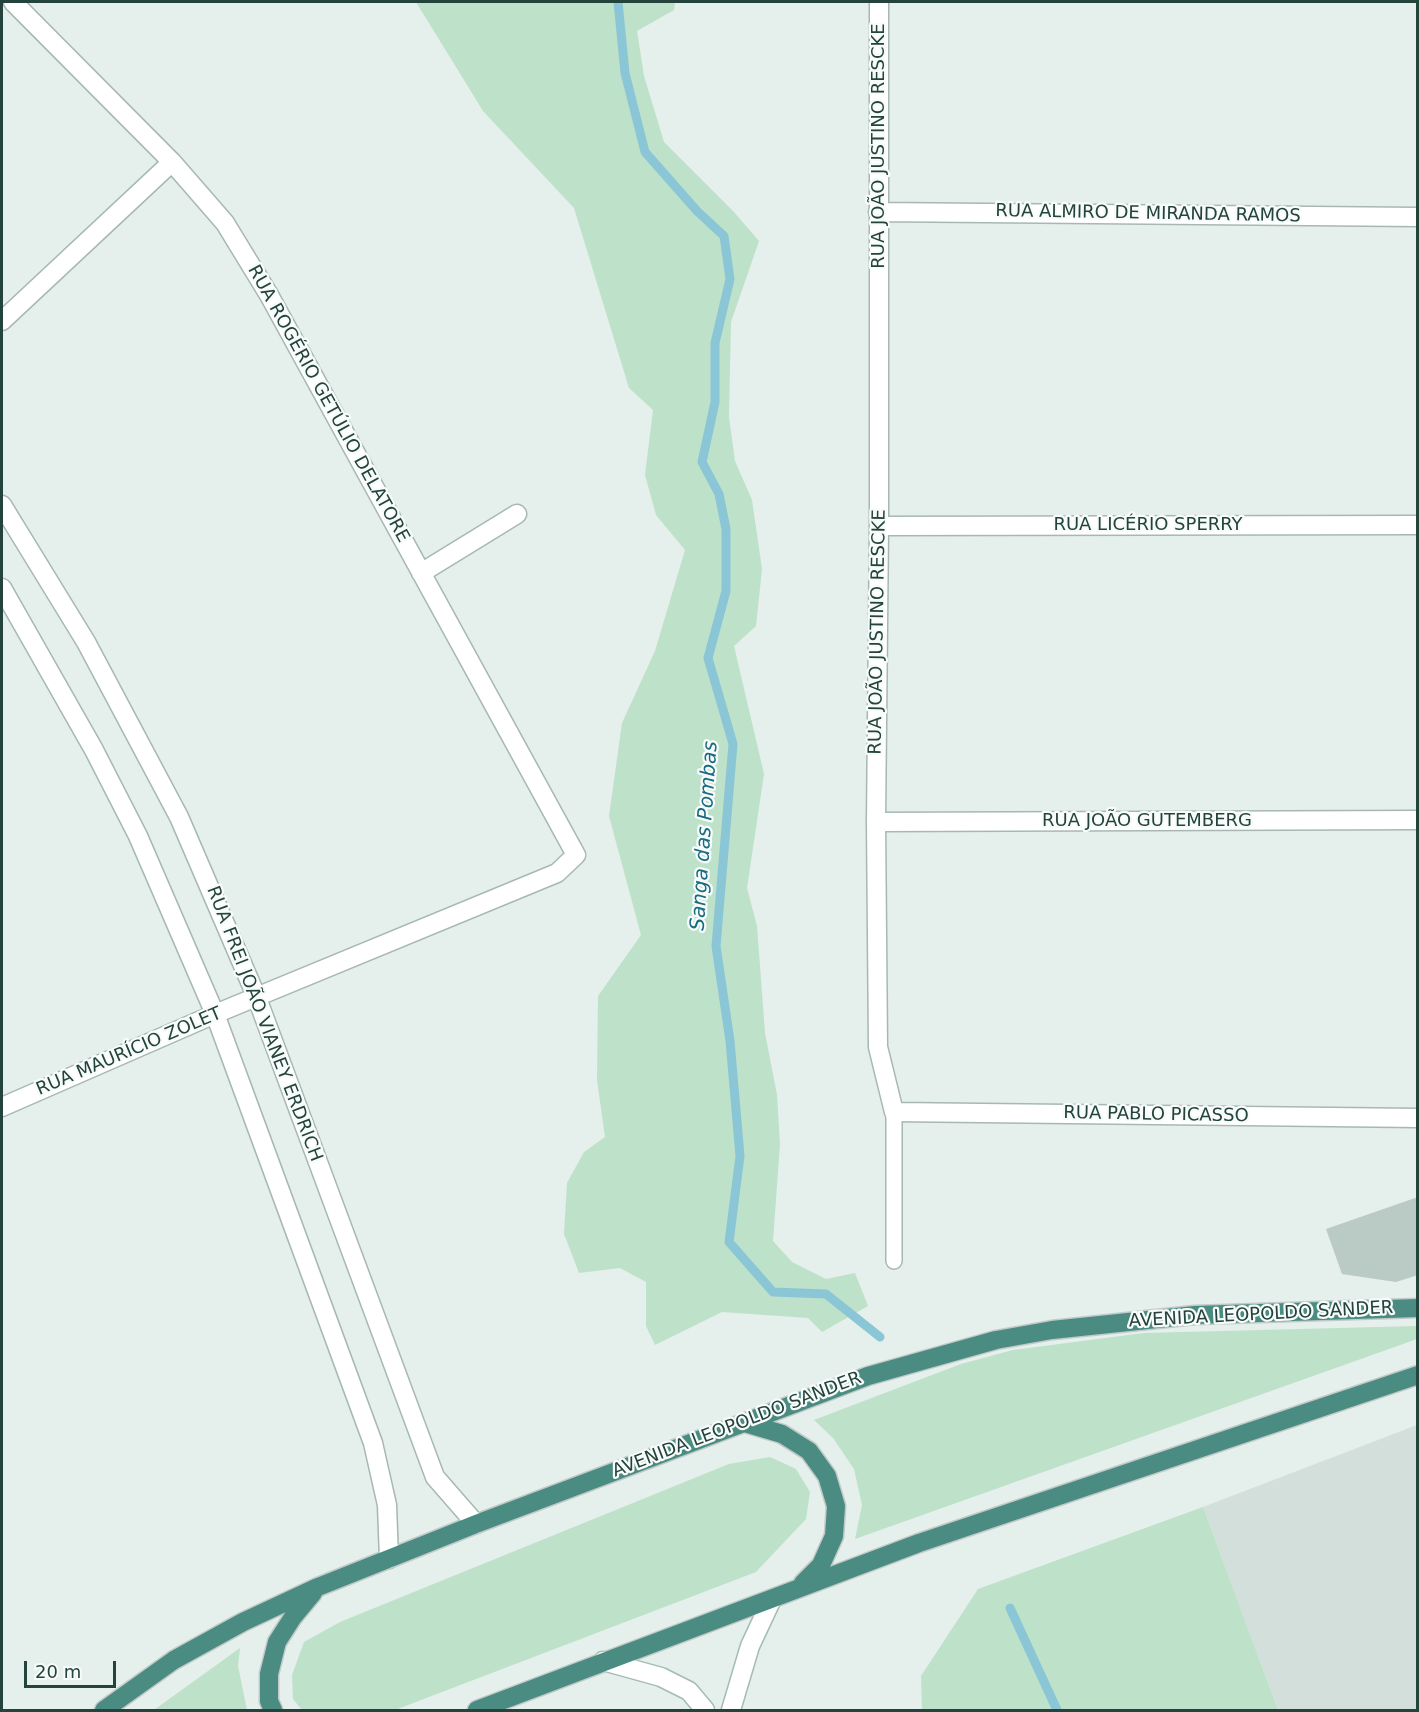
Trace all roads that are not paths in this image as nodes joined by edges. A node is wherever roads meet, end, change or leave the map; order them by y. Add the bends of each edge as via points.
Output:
1 (13, 2) edge
2 (879, 2) edge
3 (172, 162) junction
4 (878, 212) junction
5 (1418, 217) edge
6 (2, 321) edge
7 (2, 505) edge
8 (517, 514) dead end
9 (1418, 525) edge
10 (879, 526) junction
11 (421, 573) junction
12 (2, 588) edge
13 (1418, 820) edge
14 (876, 822) junction
15 (576, 855) joint
16 (257, 998) junction
17 (215, 1014) junction
18 (2, 1107) edge
19 (894, 1112) junction
20 (1418, 1118) edge
21 (894, 1261) dead end
22 (1418, 1308) edge
23 (1418, 1375) edge
24 (745, 1423) junction
25 (476, 1524) junction
26 (389, 1559) junction
27 (318, 1587) junction
28 (799, 1587) junction
29 (771, 1599) junction
30 (603, 1661) junction
31 (104, 1710) edge
32 (273, 1710) edge
33 (477, 1710) edge
34 (705, 1710) edge
35 (731, 1710) edge

1 - 3 street, RUA ROGÉRIO GETÚLIO DELATORE
2 - 4 street, RUA JOÃO JUSTINO RESCKE
3 - 6 street
3 - 11 street, RUA ROGÉRIO GETÚLIO DELATORE via 225,223 269,295
4 - 5 street, RUA ALMIRO DE MIRANDA RAMOS
4 - 10 street, RUA JOÃO JUSTINO RESCKE
7 - 16 street, RUA FREI JOÃO VIANEY ERDRICH via 134,729 179,817
8 - 11 street
9 - 10 street, RUA LICÉRIO SPERRY
10 - 14 street, RUA JOÃO JUSTINO RESCKE
11 - 15 street, RUA ROGÉRIO GETÚLIO DELATORE
12 - 17 street via 68,702 138,837
13 - 14 street, RUA JOÃO GUTEMBERG
14 - 19 street, RUA JOÃO JUSTINO RESCKE via 878,1047
15 - 16 street, RUA MAURÍCIO ZOLET via 557,873
16 - 17 street, RUA MAURÍCIO ZOLET
16 - 25 street, RUA FREI JOÃO VIANEY ERDRICH via 435,1477
17 - 18 street, RUA MAURÍCIO ZOLET
17 - 26 street via 373,1443 387,1505
19 - 20 street, RUA PABLO PICASSO
19 - 21 lane, RUA JOÃO JUSTINO RESCKE
22 - 24 highway, AVENIDA LEOPOLDO SANDER via 1196,1315 1052,1330 996,1340 868,1376
23 - 28 highway
24 - 25 highway, AVENIDA LEOPOLDO SANDER
24 - 28 highway via 782,1434 809,1451 827,1476 836,1506 834,1536 821,1565
25 - 26 highway, AVENIDA LEOPOLDO SANDER
26 - 27 highway, AVENIDA LEOPOLDO SANDER
27 - 31 highway, AVENIDA LEOPOLDO SANDER via 174,1660
27 - 32 highway via 277,1642 269,1674
28 - 29 highway
29 - 30 highway
29 - 35 street via 750,1646
30 - 33 highway
30 - 34 street via 661,1677 689,1691

